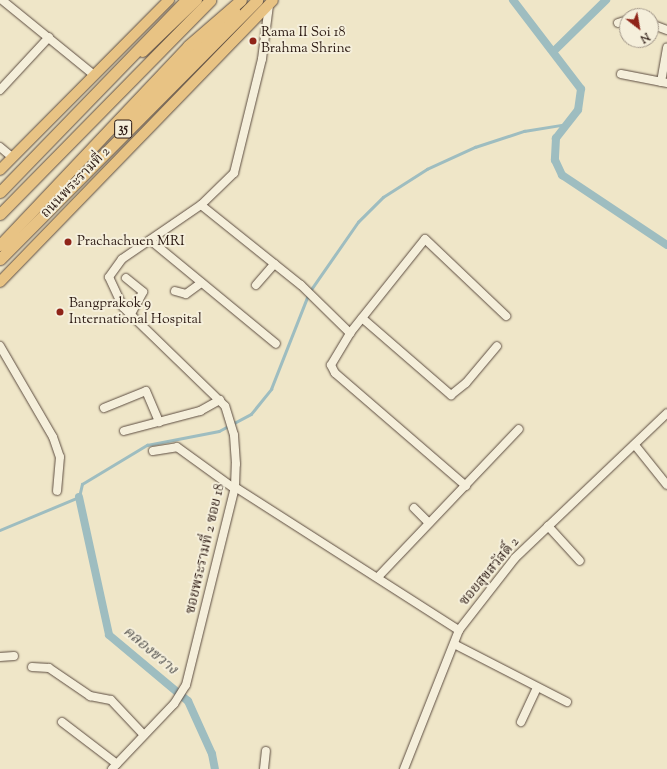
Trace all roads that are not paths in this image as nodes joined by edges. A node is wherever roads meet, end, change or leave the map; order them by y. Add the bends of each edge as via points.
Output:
1 (2, 0) edge
2 (169, 0) edge
3 (186, 0) edge
4 (197, 0) edge
5 (204, 0) edge
6 (210, 0) edge
7 (232, 0) edge
8 (241, 0) edge
9 (246, 0) edge
10 (256, 0) edge
11 (271, 2) edge
12 (49, 37) junction
13 (667, 48) edge
14 (621, 74) dead end
15 (94, 75) junction
16 (664, 82) edge
17 (0, 90) edge
18 (0, 147) edge
19 (12, 157) junction
20 (0, 170) edge
21 (0, 194) edge
22 (201, 205) junction
23 (0, 210) edge
24 (0, 214) edge
25 (0, 237) edge
26 (150, 240) junction
27 (0, 245) edge
28 (0, 258) edge
29 (274, 264) junction
30 (126, 278) dead end
31 (0, 282) edge
32 (201, 284) junction
33 (256, 285) dead end
34 (175, 291) dead end
35 (130, 315) junction
36 (506, 316) dead end
37 (362, 318) junction
38 (350, 333) junction
39 (276, 344) dead end
40 (0, 346) edge
41 (497, 346) dead end
42 (220, 400) junction
43 (104, 408) dead end
44 (667, 413) edge
45 (159, 422) junction
46 (520, 429) dead end
47 (124, 431) dead end
48 (635, 445) junction
49 (153, 451) dead end
50 (667, 485) edge
51 (466, 486) junction
52 (235, 488) junction
53 (57, 491) dead end
54 (414, 508) dead end
55 (430, 523) junction
56 (548, 526) junction
57 (580, 561) dead end
58 (378, 577) junction
59 (460, 630) junction
60 (454, 644) junction
61 (14, 656) dead end
62 (0, 658) edge
63 (32, 667) dead end
64 (537, 687) junction
65 (567, 702) dead end
66 (62, 722) dead end
67 (521, 722) dead end
68 (144, 735) junction
69 (266, 751) dead end
70 (114, 767) edge
71 (264, 769) edge
72 (404, 769) edge

1 - 12 street
2 - 15 main road
3 - 21 highway
4 - 21 main road
5 - 23 highway
6 - 24 highway
7 - 25 highway
8 - 27 highway via 188,46
9 - 28 main road, ถนนพระรามที่ 2 / 35
10 - 28 highway
11 - 22 street, ซอยพระรามที่ 2 ซอย 18 via 262,59 239,162 227,183
11 - 31 main road, ถนนพระรามที่ 2 / 35
12 - 15 street
12 - 17 street
13 - 16 street
14 - 16 street
15 - 19 main road
18 - 19 street
19 - 20 main road
22 - 26 street, ซอยพระรามที่ 2 ซอย 18
22 - 29 street
26 - 32 street
26 - 35 street, ซอยพระรามที่ 2 ซอย 18 via 122,259 109,277 114,293
29 - 33 street
29 - 38 street via 313,295
30 - 35 street via 143,292
32 - 34 street via 186,294
32 - 39 street
35 - 42 street, ซอยพระรามที่ 2 ซอย 18
36 - 37 street via 425,239
37 - 38 street
37 - 41 street via 451,395
38 - 51 street via 332,369
40 - 53 street via 53,437 60,457
42 - 45 street via 200,411
42 - 52 street, ซอยพระรามที่ 2 ซอย 18 via 229,414 234,435
43 - 45 street via 146,391
44 - 48 street, ซอยสุขสวัสดิ์ 2
45 - 47 street
46 - 51 street
48 - 50 street
48 - 56 street, ซอยสุขสวัสดิ์ 2
49 - 52 street via 177,447
51 - 55 street
52 - 58 street via 316,542
52 - 68 street, ซอยพระรามที่ 2 ซอย 18 via 186,685 174,704
54 - 55 street
55 - 58 street
56 - 57 street
56 - 59 street, ซอยสุขสวัสดิ์ 2 via 514,558
58 - 59 street
59 - 60 street, ซอยสุขสวัสดิ์ 2
60 - 64 street
60 - 72 street, ซอยสุขสวัสดิ์ 2
61 - 62 street
63 - 68 street via 49,668 90,696 111,700
64 - 65 street
64 - 67 street
66 - 70 street
68 - 70 street, ซอยพระรามที่ 2 ซอย 18
69 - 71 street

